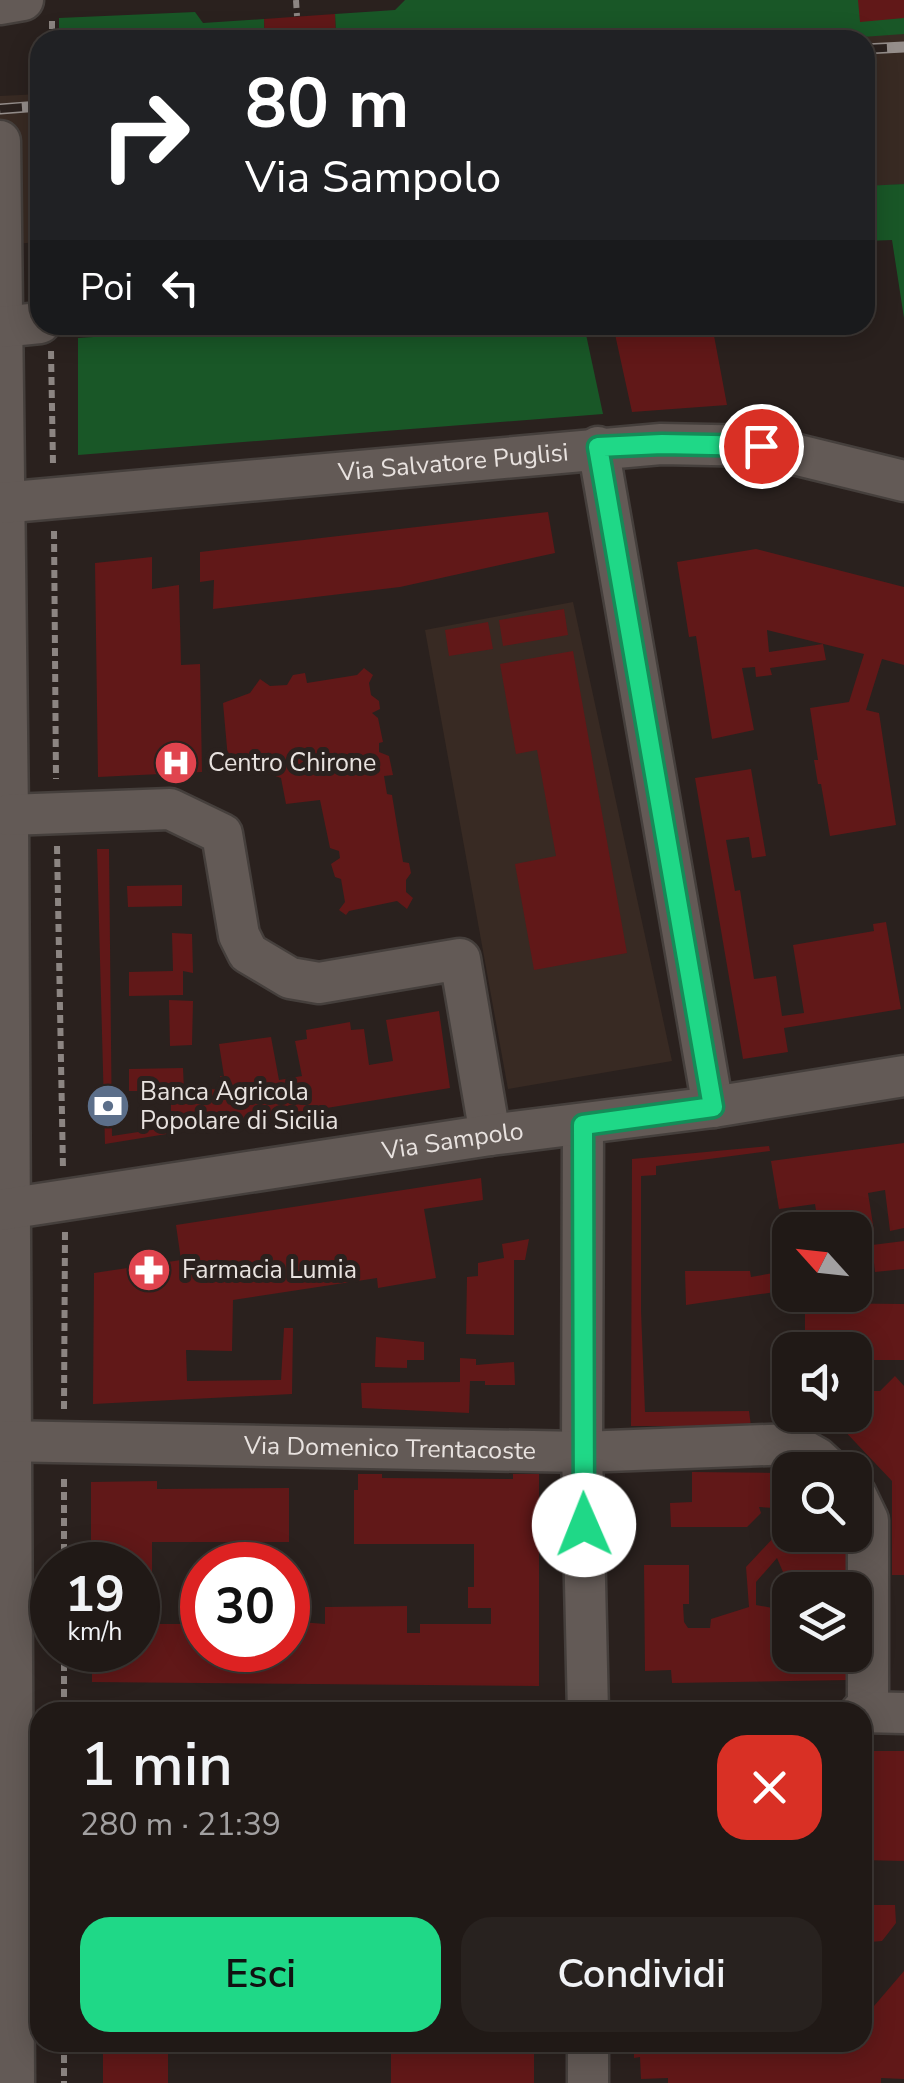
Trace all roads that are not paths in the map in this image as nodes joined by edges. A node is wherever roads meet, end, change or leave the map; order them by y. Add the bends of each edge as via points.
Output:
1 (23, 0) edge
2 (0, 4) edge
3 (0, 141) edge
4 (19, 322) edge
5 (598, 447) junction
6 (904, 481) edge
7 (2, 502) edge
8 (5, 788) edge
9 (904, 1076) edge
10 (712, 1099) junction
11 (583, 1125) junction
12 (490, 1135) junction
13 (5, 1210) edge
14 (6, 1441) edge
15 (582, 1452) junction
16 (807, 1452) edge
17 (870, 1552) edge
18 (588, 1702) edge
19 (878, 1712) edge
20 (17, 1718) edge
21 (588, 2052) edge
22 (14, 2083) edge
23 (588, 2083) edge

1 - 2 street
3 - 4 street
4 - 7 street
5 - 6 street, Via Salvatore Puglisi via 761,446
5 - 7 street, Via Salvatore Puglisi
5 - 10 street
7 - 8 street
8 - 12 street via 57,814 170,809 222,834 239,935 248,953 290,978 319,983 460,958
8 - 13 street
9 - 10 street, Via Sampolo
10 - 11 street, Via Sampolo
11 - 12 street, Via Sampolo
11 - 15 street
12 - 13 street, Via Sampolo
13 - 14 street
14 - 15 street, Via Domenico Trentacoste
14 - 20 street
15 - 16 street, Via Domenico Trentacoste via 792,1444
15 - 18 street
17 - 19 street
20 - 22 street
21 - 23 street

